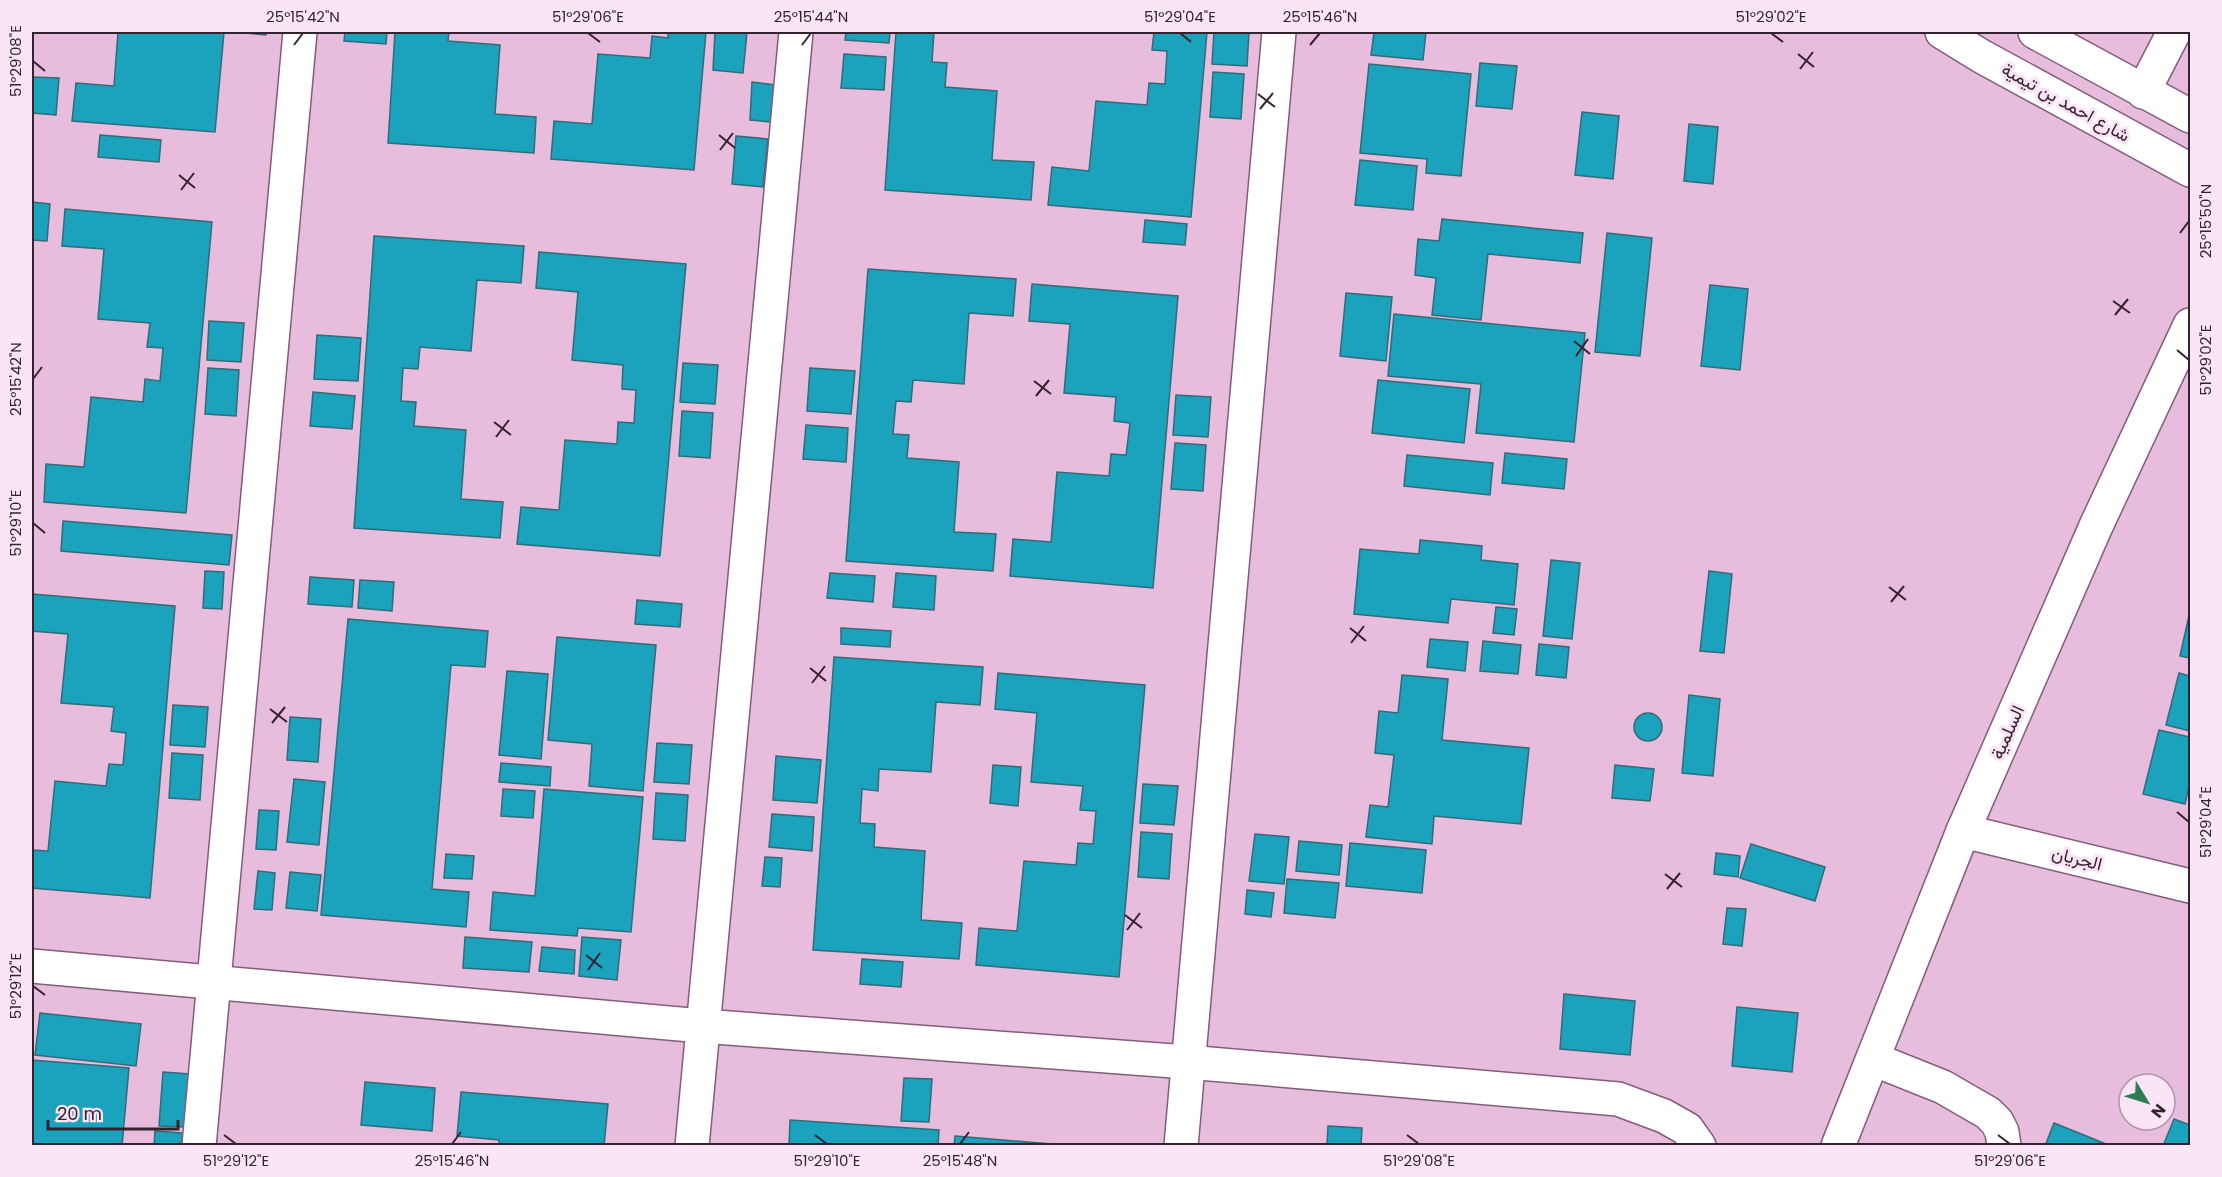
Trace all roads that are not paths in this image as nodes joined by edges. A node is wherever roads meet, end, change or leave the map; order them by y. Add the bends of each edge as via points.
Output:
1 (300, 32) edge
2 (796, 32) edge
3 (1279, 32) edge
4 (1942, 32) edge
5 (2035, 32) edge
6 (2174, 32) edge
7 (2143, 92) junction
8 (2190, 116) edge
9 (2190, 170) edge
10 (2190, 325) edge
11 (1964, 831) junction
12 (2190, 886) edge
13 (32, 966) edge
14 (214, 981) junction
15 (702, 1026) junction
16 (1873, 1059) junction
17 (1187, 1062) junction
18 (199, 1146) edge
19 (692, 1146) edge
20 (1181, 1146) edge
21 (1699, 1146) edge
22 (1838, 1146) edge
23 (2004, 1146) edge

1 - 14 street
2 - 15 street
3 - 17 street
4 - 9 street, شارع احمد بن تيمية
5 - 7 street
6 - 7 street
7 - 8 street
10 - 11 street, السلمية via 2096,526
11 - 12 street, الجريان
11 - 16 street, السلمية
13 - 14 street
14 - 15 street
14 - 18 street
15 - 17 street
15 - 19 street
16 - 22 street, السلمية
16 - 23 street via 1943,1087 1988,1113 2002,1132
17 - 20 street
17 - 21 street via 1618,1099 1687,1129

